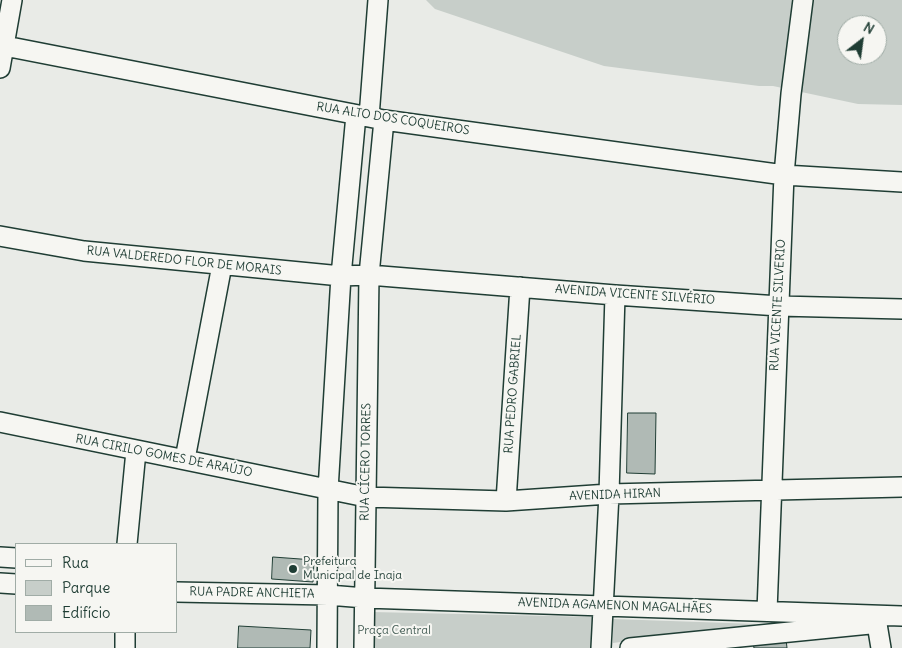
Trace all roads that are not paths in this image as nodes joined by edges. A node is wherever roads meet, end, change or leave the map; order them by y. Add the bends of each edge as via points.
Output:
1 (12, 0) edge
2 (378, 0) edge
3 (803, 0) edge
4 (2, 46) edge
5 (0, 68) edge
6 (369, 117) junction
7 (784, 175) junction
8 (902, 182) edge
9 (0, 236) edge
10 (222, 265) junction
11 (369, 275) junction
12 (341, 276) junction
13 (520, 286) junction
14 (614, 295) junction
15 (779, 306) junction
16 (902, 309) edge
17 (0, 422) edge
18 (136, 451) junction
19 (185, 459) junction
20 (902, 487) edge
21 (328, 490) junction
22 (771, 490) junction
23 (609, 494) junction
24 (366, 497) junction
25 (506, 501) junction
26 (127, 543) edge
27 (0, 557) edge
28 (15, 558) edge
29 (0, 583) edge
30 (15, 584) edge
31 (178, 592) edge
32 (328, 595) junction
33 (365, 598) junction
34 (604, 606) junction
35 (767, 611) junction
36 (902, 616) edge
37 (902, 620) edge
38 (877, 624) junction
39 (125, 633) edge
40 (125, 648) edge
41 (327, 648) edge
42 (364, 648) edge
43 (602, 648) edge
44 (630, 648) edge
45 (881, 648) edge

1 - 4 street
2 - 6 street
3 - 7 street, RUA VICENTE SILVERIO
4 - 5 street
4 - 6 street, RUA ALTO DOS COQUEIROS
6 - 7 street, RUA ALTO DOS COQUEIROS
6 - 11 street, RUA CÍCERO TORRES
6 - 12 street
7 - 8 street, RUA ALTO DOS COQUEIROS
7 - 15 street, RUA VICENTE SILVERIO
9 - 10 street, RUA VALDEREDO FLOR DE MORAIS via 84,251
10 - 12 street, RUA VALDEREDO FLOR DE MORAIS
10 - 19 street
11 - 12 street, RUA VALDEREDO FLOR DE MORAIS
11 - 13 street, AVENIDA VICENTE SILVÉRIO
11 - 24 street, RUA CÍCERO TORRES
12 - 21 street
13 - 14 street, AVENIDA VICENTE SILVÉRIO
13 - 25 street, RUA PEDRO GABRIEL
14 - 15 street, AVENIDA VICENTE SILVÉRIO
14 - 23 street
15 - 16 street, AVENIDA VICENTE SILVÉRIO
15 - 22 street, RUA VICENTE SILVERIO
17 - 18 street, RUA CIRILO GOMES DE ARAÚJO
18 - 19 street, RUA CIRILO GOMES DE ARAÚJO
18 - 26 street
19 - 21 street, RUA CIRILO GOMES DE ARAÚJO
20 - 22 street, AVENIDA HIRAN
21 - 24 street, AVENIDA HIRAN
21 - 32 street
22 - 23 street, AVENIDA HIRAN
22 - 35 street, RUA VICENTE SILVERIO
23 - 25 street, AVENIDA HIRAN
23 - 34 street
24 - 25 street, AVENIDA HIRAN
24 - 33 street, RUA CÍCERO TORRES
27 - 28 street
29 - 30 street
31 - 32 street, RUA PADRE ANCHIETA
32 - 33 street, AVENIDA AGAMENON MAGALHÃES
32 - 41 street
33 - 34 street, AVENIDA AGAMENON MAGALHÃES
33 - 42 street, RUA CÍCERO TORRES
34 - 35 street, AVENIDA AGAMENON MAGALHÃES
34 - 43 street
35 - 36 street, AVENIDA AGAMENON MAGALHÃES
37 - 38 street
38 - 44 street
38 - 45 street
39 - 40 street

